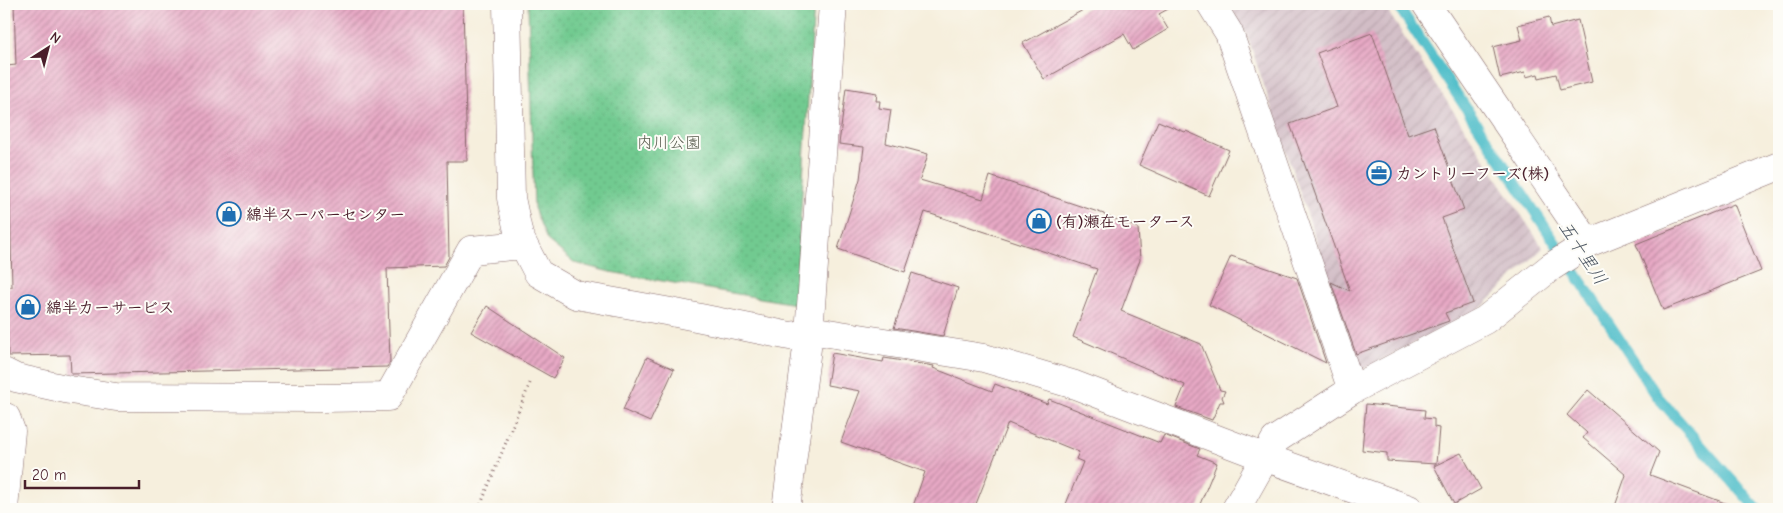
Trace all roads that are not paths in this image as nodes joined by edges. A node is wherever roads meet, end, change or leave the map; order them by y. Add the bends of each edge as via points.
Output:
1 (507, 4) edge
2 (834, 4) edge
3 (1211, 4) edge
4 (1426, 4) edge
5 (1779, 166) edge
6 (523, 245) junction
7 (1585, 246) junction
8 (810, 333) junction
9 (4, 372) edge
10 (1352, 390) junction
11 (4, 417) edge
12 (1264, 457) junction
13 (4, 509) edge
14 (786, 509) edge
15 (1236, 509) edge
16 (1409, 509) edge

1 - 6 street via 511,198 518,236
2 - 8 street
3 - 10 street via 1229,33
4 - 7 street
5 - 7 street
6 - 8 street via 538,273 576,295 790,336
6 - 9 street via 471,250 388,397 116,397 16,378
7 - 10 street via 1551,267 1485,320
8 - 12 street via 822,332 984,358 1075,385
8 - 14 street
10 - 12 street via 1275,440
11 - 13 street via 12,431
12 - 15 street
12 - 16 street

